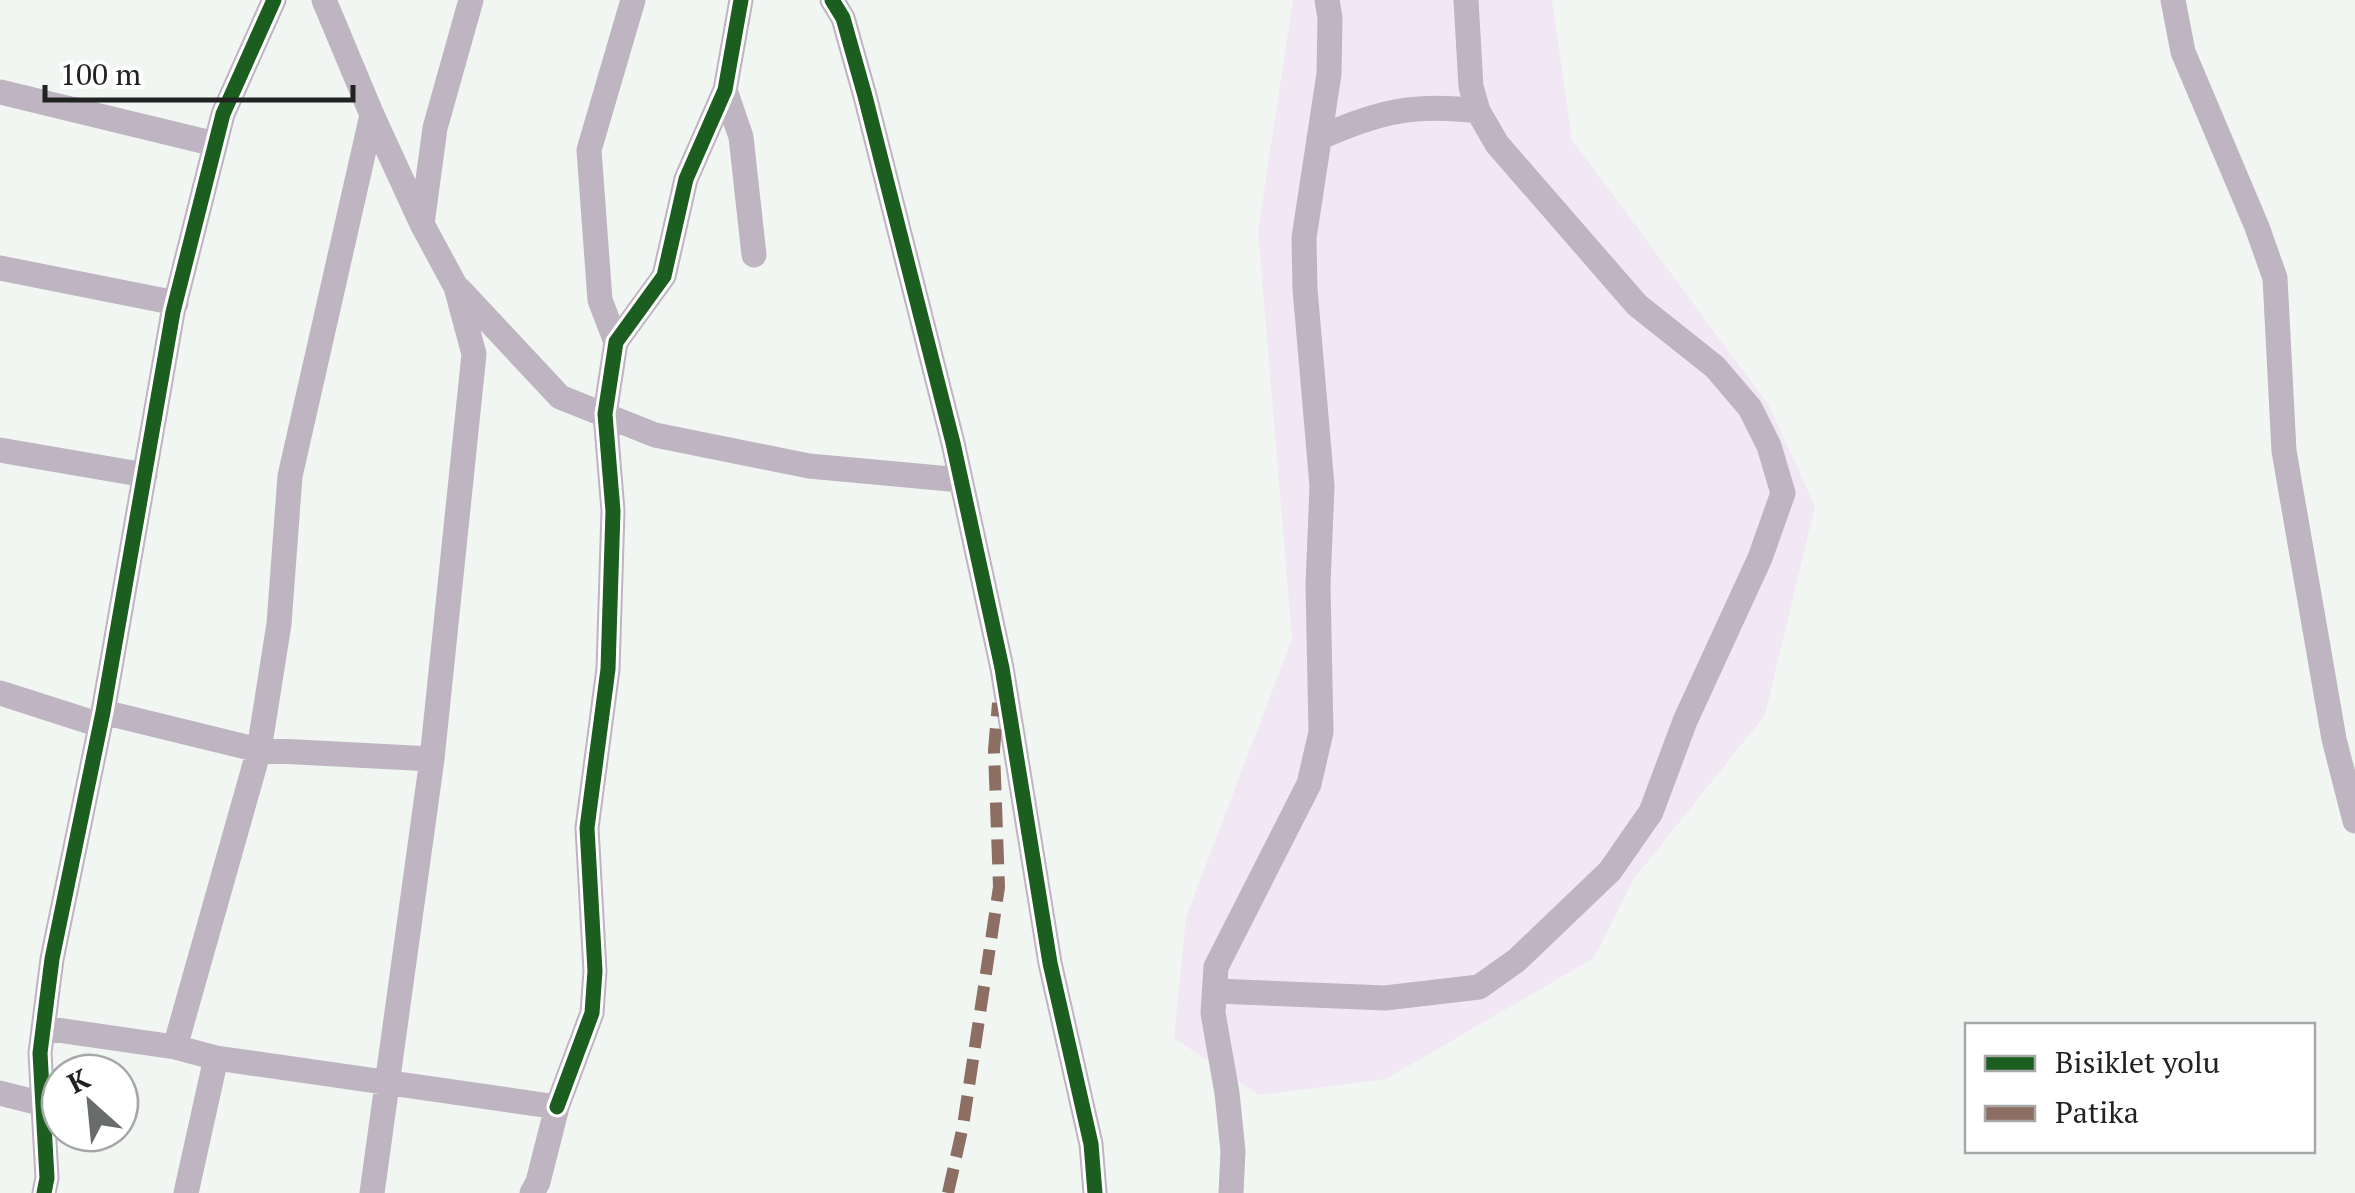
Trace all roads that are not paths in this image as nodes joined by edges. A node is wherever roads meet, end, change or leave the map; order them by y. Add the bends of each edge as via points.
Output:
1 (274, 0) edge
2 (324, 0) edge
3 (471, 0) edge
4 (634, 0) edge
5 (741, 0) edge
6 (832, 0) edge
7 (1327, 0) edge
8 (1466, 0) edge
9 (2172, 0) edge
10 (0, 67) edge
11 (725, 90) junction
12 (6, 93) edge
13 (1478, 111) junction
14 (372, 115) junction
15 (1319, 138) junction
16 (215, 144) junction
17 (422, 224) junction
18 (754, 255) dead end
19 (0, 268) edge
20 (456, 287) junction
21 (176, 303) junction
22 (616, 342) junction
23 (606, 414) junction
24 (0, 450) edge
25 (145, 475) junction
26 (961, 480) junction
27 (0, 693) edge
28 (101, 719) junction
29 (259, 750) junction
30 (432, 759) junction
31 (2355, 821) edge
32 (1215, 991) junction
33 (43, 1028) junction
34 (175, 1046) junction
35 (40, 1053) edge
36 (216, 1058) junction
37 (387, 1083) junction
38 (0, 1093) edge
39 (40, 1103) edge
40 (557, 1108) junction
41 (45, 1153) edge
42 (44, 1193) edge
43 (186, 1193) edge
44 (372, 1193) edge
45 (532, 1193) edge
46 (1095, 1193) edge
47 (1231, 1193) edge

1 - 16 street
2 - 14 street
3 - 17 street via 435,128
4 - 22 street via 589,150 600,300
5 - 11 street
6 - 26 street via 865,96
7 - 15 street via 1329,74
8 - 13 street
9 - 31 street via 2183,52 2275,278 2284,450 2334,739
10 - 12 street
11 - 18 street via 741,137
11 - 22 street via 686,179 664,276
12 - 16 street
13 - 15 street via 1395,109
13 - 32 street via 1497,144 1638,305 1715,368 1750,408 1783,493 1651,812 1610,870 1518,960 1478,986 1385,998
14 - 17 street
14 - 29 street via 290,476 279,624
15 - 32 street via 1304,238 1304,289 1322,486 1321,732 1309,784 1216,968
16 - 21 street
17 - 20 street
19 - 21 street
20 - 23 street via 560,396
20 - 30 street via 474,354
21 - 25 street
22 - 23 street
23 - 26 street via 655,436 809,466
23 - 40 street via 613,511 608,669 587,828 595,971 592,1012
24 - 25 street
25 - 28 street
26 - 46 street via 1002,668
27 - 28 street
28 - 29 street
28 - 33 street
29 - 30 street
29 - 34 street
30 - 37 street
32 - 47 street via 1233,1152
33 - 34 street
33 - 35 street
34 - 36 street
36 - 37 street
36 - 43 street
37 - 40 street
37 - 44 street
38 - 39 street
40 - 45 street
41 - 42 street

